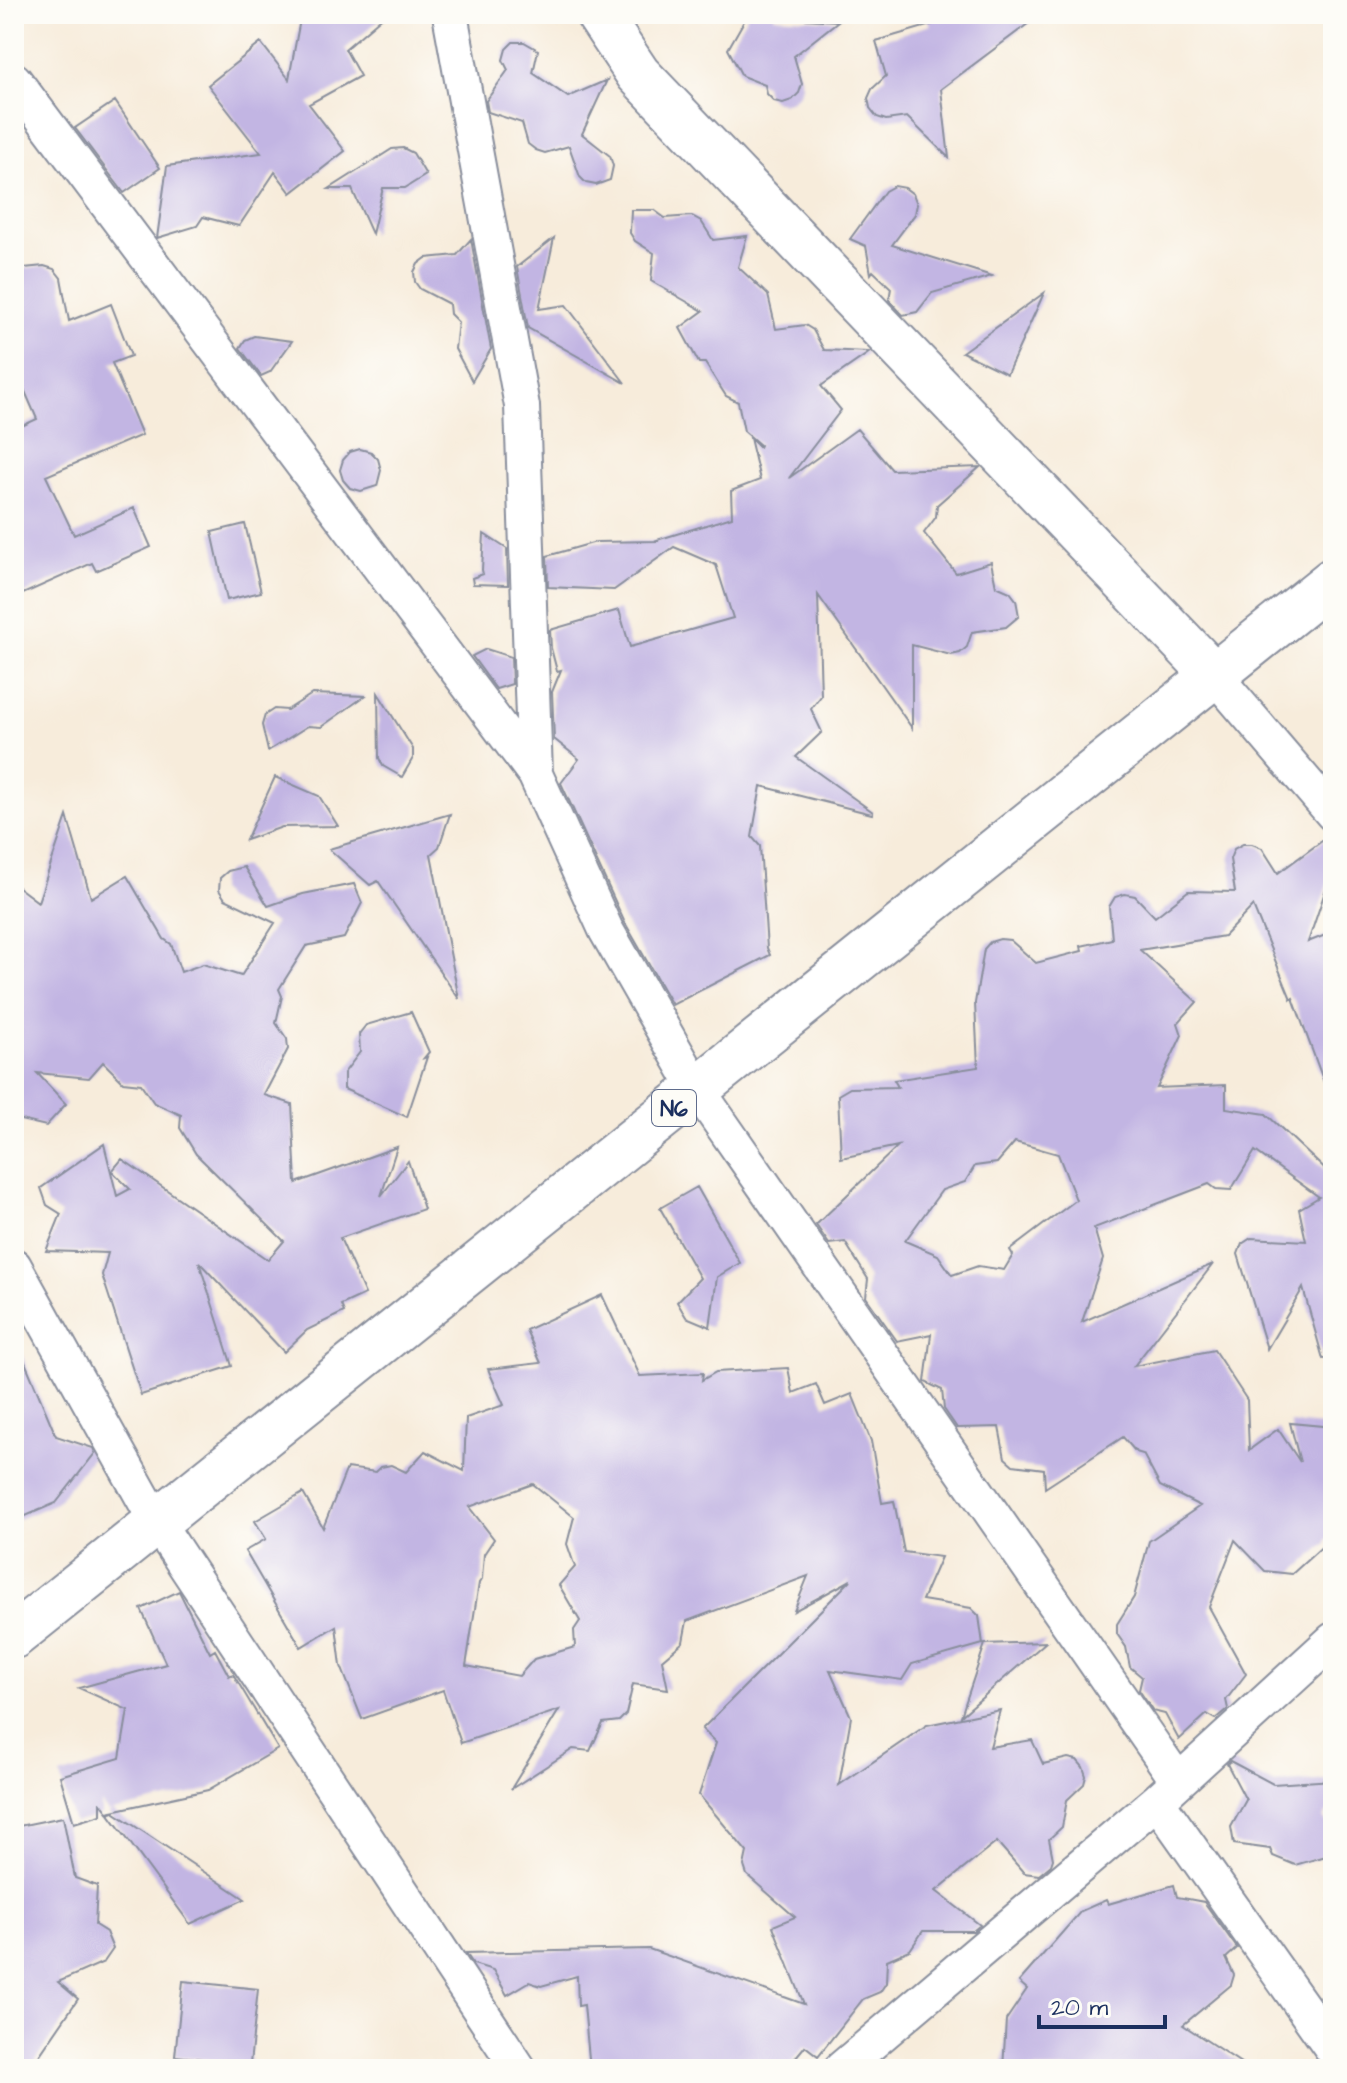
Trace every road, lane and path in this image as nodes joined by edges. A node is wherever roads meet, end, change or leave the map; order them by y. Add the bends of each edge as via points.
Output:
1 (450, 14) edge
2 (598, 14) edge
3 (14, 80) edge
4 (1333, 580) edge
5 (1215, 676) junction
6 (535, 774) junction
7 (1333, 814) edge
8 (697, 1089) junction
9 (14, 1266) edge
10 (156, 1521) junction
11 (14, 1636) edge
12 (1333, 1640) edge
13 (1168, 1791) junction
14 (1333, 2050) edge
15 (519, 2069) edge
16 (841, 2069) edge

1 - 6 street via 522,406
2 - 5 main road via 638,74
3 - 6 street
4 - 5 main road, N6
5 - 7 street
5 - 8 main road, N6
6 - 8 street via 606,930
8 - 10 main road, N6
8 - 13 street
9 - 10 street
10 - 11 main road, N6
10 - 15 street
12 - 13 street
13 - 14 street
13 - 16 street

